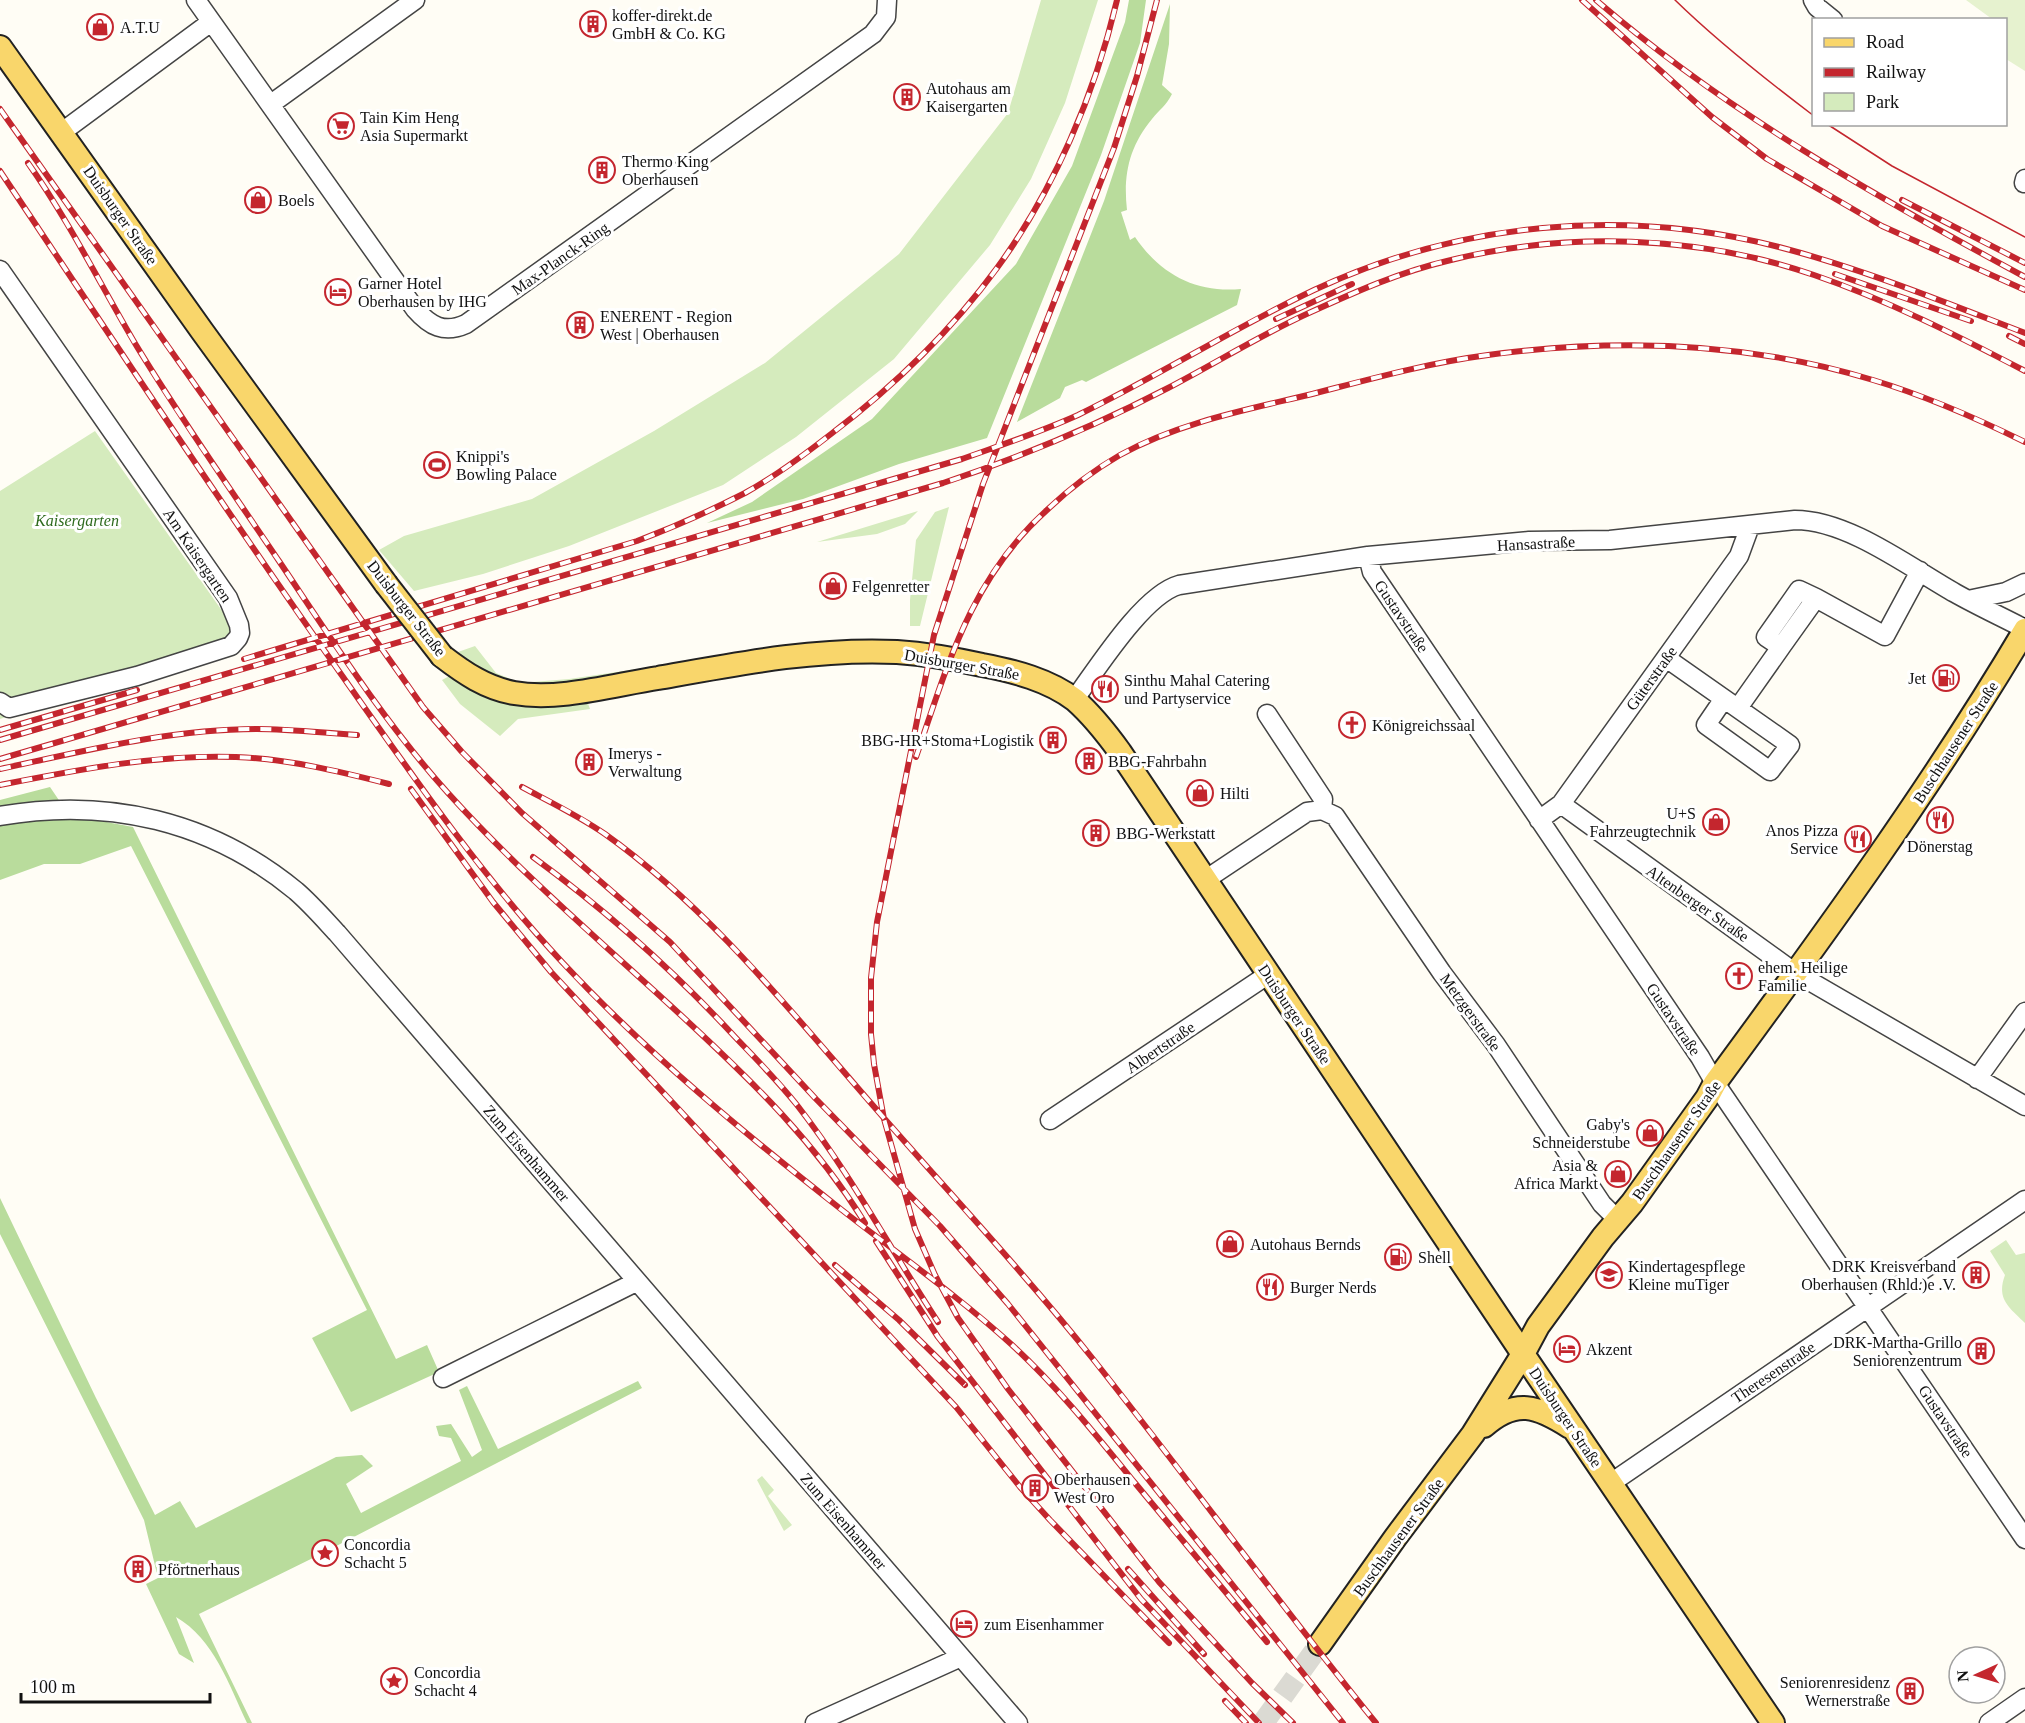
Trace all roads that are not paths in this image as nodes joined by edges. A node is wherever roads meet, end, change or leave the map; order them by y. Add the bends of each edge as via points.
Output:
1 (195, 0) edge
2 (415, 0) edge
3 (886, 0) edge
4 (1813, 0) edge
5 (1831, 18) edge
6 (211, 22) junction
7 (0, 47) edge
8 (271, 104) junction
9 (62, 132) junction
10 (0, 270) edge
11 (1750, 526) junction
12 (1368, 556) junction
13 (1920, 572) junction
14 (2025, 583) edge
15 (1968, 600) junction
16 (2025, 629) edge
17 (1666, 658) junction
18 (1074, 700) junction
19 (0, 702) edge
20 (1267, 714) dead end
21 (1561, 804) junction
22 (1322, 810) junction
23 (0, 816) edge
24 (1539, 820) junction
25 (1205, 880) junction
26 (1794, 972) junction
27 (1269, 974) junction
28 (2025, 1012) edge
29 (1977, 1079) junction
30 (1715, 1083) junction
31 (2025, 1106) edge
32 (1050, 1120) dead end
33 (2025, 1200) edge
34 (1617, 1220) junction
35 (636, 1282) junction
36 (1868, 1308) junction
37 (1523, 1354) junction
38 (443, 1378) dead end
39 (1577, 1433) junction
40 (1473, 1434) junction
41 (1611, 1483) junction
42 (2025, 1539) edge
43 (1320, 1644) tunnel mouth
44 (962, 1657) junction
45 (2025, 1698) edge
46 (815, 1723) edge
47 (1018, 1723) edge
48 (1773, 1723) edge
49 (1989, 1723) edge

1 - 6 street, Max-Planck-Ring
2 - 8 street
3 - 8 street, Max-Planck-Ring via 886,17 873,34 466,324 449,329 433,326 415,309
4 - 5 street
6 - 8 street, Max-Planck-Ring
6 - 9 street
7 - 9 main road, Duisburger Straße
9 - 18 main road, Duisburger Straße, bridge via 202,331 442,656 487,685 513,693 561,694 773,660 835,653 898,652 1008,670 1033,678
10 - 19 street, Am Kaisergarten via 228,598 240,633 224,649 137,676 9,708
11 - 12 street, Hansastraße
11 - 13 street, Hansastraße via 1795,520 1830,525
11 - 17 street, Güterstraße via 1739,556
12 - 18 street, Hansastraße via 1167,589 1146,606
12 - 24 street, Gustavstraße via 1372,572
13 - 15 street, Hansastraße
13 - 17 street via 1885,636 1816,598 1781,647 1730,704
14 - 15 street via 2006,592
15 - 16 street, Hansastraße
16 - 26 main road, Buschhausener Straße via 1966,728
17 - 21 street, Güterstraße
18 - 25 main road, Duisburger Straße via 1120,752
20 - 22 street via 1323,799
21 - 24 street, Güterstraße
21 - 26 street, Altenberger Straße
22 - 25 street via 1302,815
22 - 34 street, Metzgerstraße via 1339,820 1602,1204
23 - 35 street, Zum Eisenhammer via 59,809 102,810 144,817 215,840 277,877 337,933
24 - 30 street, Gustavstraße
25 - 27 main road, Duisburger Straße
26 - 29 street, Altenberger Straße
26 - 30 main road, Buschhausener Straße
27 - 32 street, Albertstraße
27 - 37 main road, Duisburger Straße
28 - 29 street
29 - 31 street, Altenberger Straße
30 - 34 main road, Buschhausener Straße
30 - 36 street, Gustavstraße
33 - 36 street, Theresenstraße
34 - 37 main road, Buschhausener Straße via 1538,1326
35 - 38 street
35 - 44 street, Zum Eisenhammer
36 - 41 street, Theresenstraße
36 - 42 street, Gustavstraße
37 - 39 main road, Duisburger Straße
37 - 40 main road, Buschhausener Straße
39 - 40 main road via 1546,1413 1522,1408 1501,1412
39 - 41 main road, Duisburger Straße
40 - 43 main road, Buschhausener Straße
41 - 48 main road, Duisburger Straße
44 - 46 street
44 - 47 street, Zum Eisenhammer
45 - 49 street

